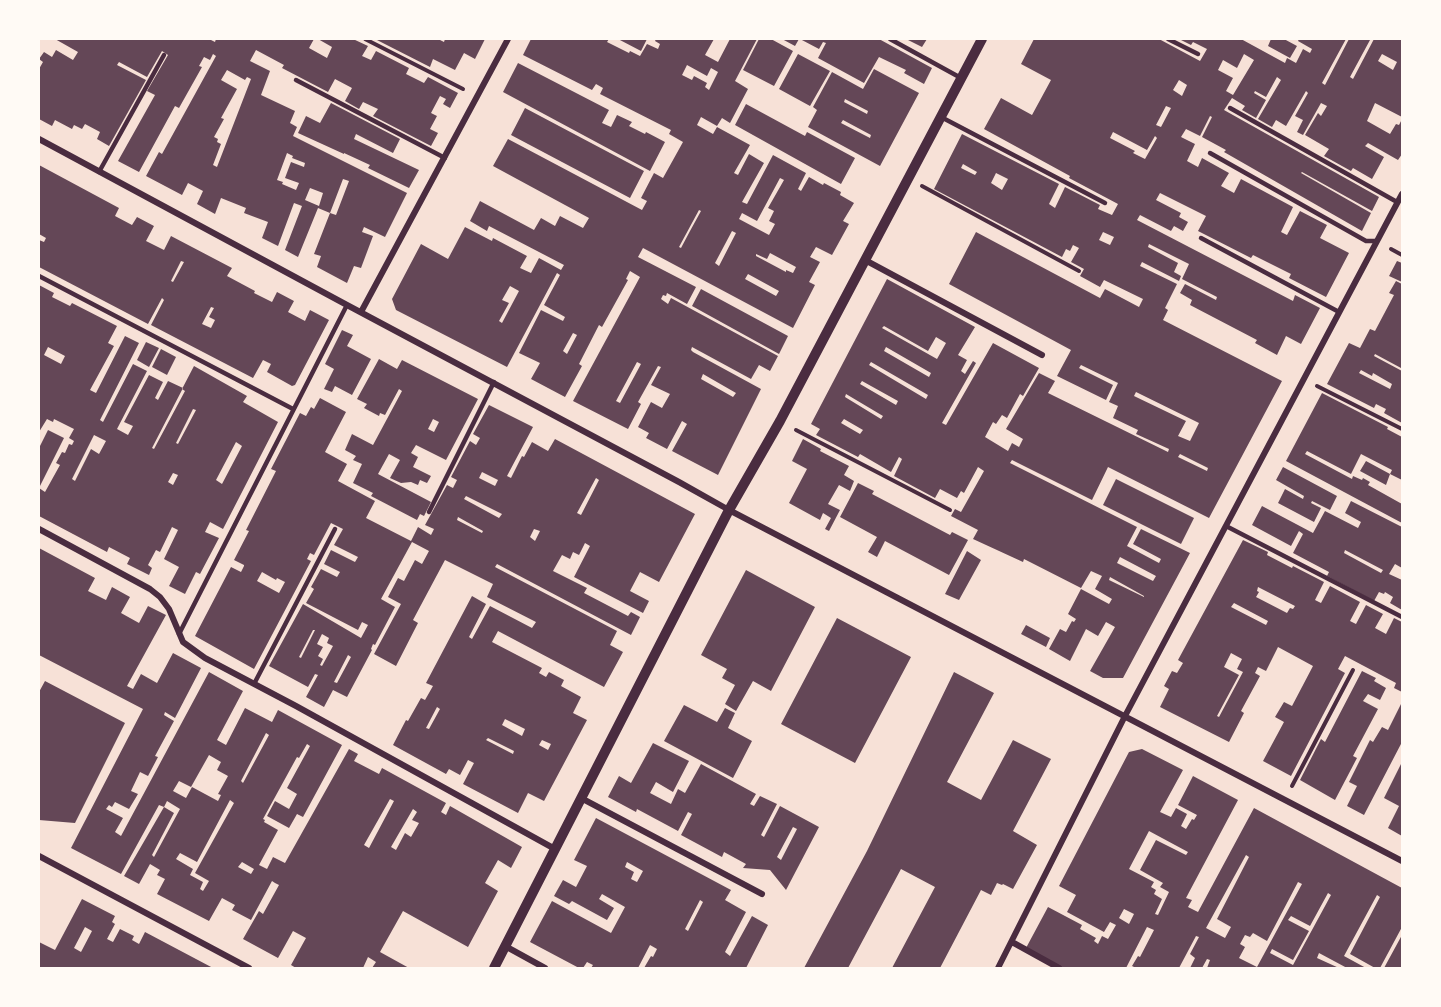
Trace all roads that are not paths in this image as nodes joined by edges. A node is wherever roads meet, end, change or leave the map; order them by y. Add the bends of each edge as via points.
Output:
1 (508, 39) edge
2 (890, 39) edge
3 (982, 39) edge
4 (1168, 39) edge
5 (1198, 54) dead end
6 (164, 55) dead end
7 (961, 78) junction
8 (296, 80) dead end
9 (1230, 108) dead end
10 (941, 117) junction
11 (39, 139) edge
12 (1210, 153) dead end
13 (445, 158) junction
14 (99, 172) junction
15 (1402, 194) edge
16 (1106, 202) dead end
17 (1397, 202) junction
18 (1201, 238) dead end
19 (1377, 241) junction
20 (865, 260) junction
21 (39, 276) edge
22 (347, 305) junction
23 (361, 312) junction
24 (1339, 312) junction
25 (1042, 355) dead end
26 (494, 382) junction
27 (294, 409) junction
28 (729, 510) junction
29 (429, 512) dead end
30 (1226, 526) junction
31 (39, 529) edge
32 (335, 529) dead end
33 (1402, 617) edge
34 (179, 634) junction
35 (254, 684) junction
36 (1125, 716) junction
37 (581, 798) junction
38 (555, 849) junction
39 (39, 856) edge
40 (1402, 861) edge
41 (762, 894) dead end
42 (1012, 942) junction
43 (505, 946) junction
44 (249, 968) edge
45 (494, 968) edge
46 (545, 968) edge
47 (998, 968) edge
48 (1059, 968) edge

1 - 13 street
2 - 7 lane
3 - 7 street
4 - 5 lane
6 - 14 lane
7 - 10 street
8 - 13 lane
9 - 17 lane
10 - 16 lane
10 - 20 street
11 - 14 street
12 - 19 lane via 1366,241
13 - 23 street
14 - 22 street
15 - 17 street
17 - 19 street
18 - 24 lane
19 - 24 street
20 - 25 street
20 - 28 street
21 - 27 lane
22 - 23 street
22 - 27 lane
23 - 26 street
24 - 30 street
26 - 28 street
26 - 29 lane
27 - 34 lane
28 - 36 street
28 - 37 street
30 - 33 lane
30 - 36 street
31 - 34 street via 150,589 169,609
32 - 35 lane
34 - 35 street via 198,654
35 - 38 street
36 - 40 street
36 - 42 street
37 - 38 street
37 - 41 street
38 - 43 street
39 - 44 street
42 - 47 street
42 - 48 street
43 - 45 street
43 - 46 street

